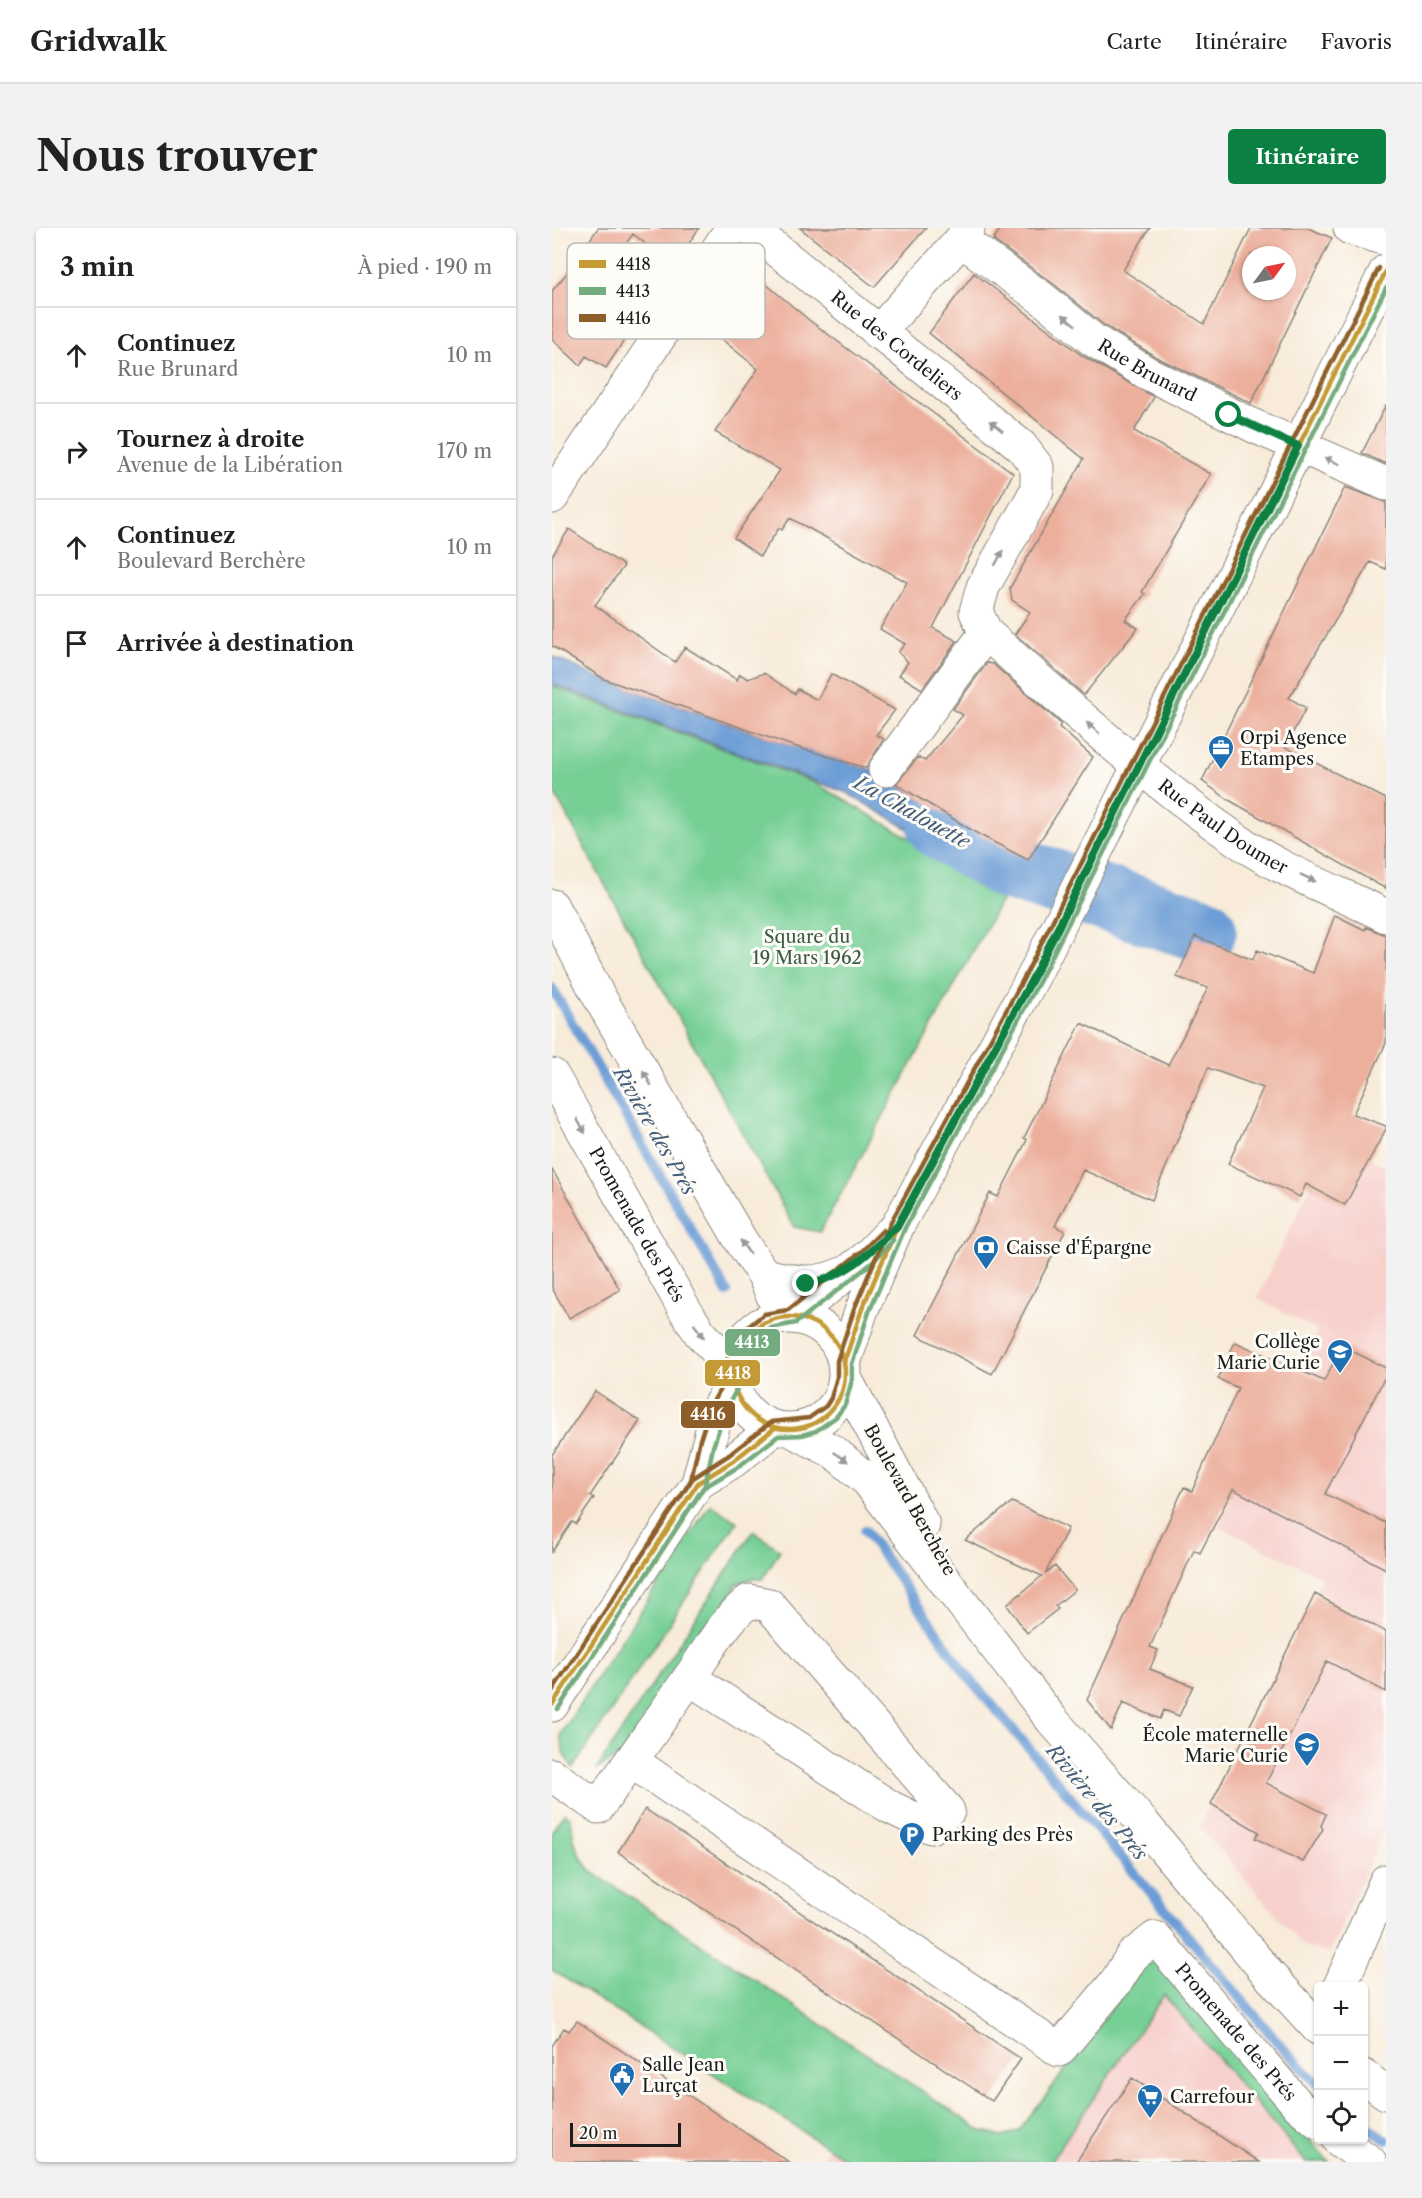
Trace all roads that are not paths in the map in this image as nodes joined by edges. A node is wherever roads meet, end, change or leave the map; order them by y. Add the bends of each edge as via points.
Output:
1 (1350, 228) edge
2 (751, 230) edge
3 (964, 234) edge
4 (1386, 239) edge
5 (741, 243) edge
6 (1386, 271) edge
7 (878, 333) junction
8 (670, 339) edge
9 (1298, 446) junction
10 (1386, 484) edge
11 (552, 497) edge
12 (981, 622) junction
13 (1138, 764) junction
14 (885, 770) dead end
15 (552, 906) edge
16 (1386, 916) edge
17 (552, 1075) edge
18 (898, 1225) junction
19 (842, 1274) junction
20 (764, 1275) junction
21 (787, 1317) junction
22 (845, 1371) junction
23 (733, 1374) junction
24 (782, 1428) junction
25 (698, 1483) junction
26 (977, 1620) junction
27 (689, 1678) junction
28 (552, 1705) edge
29 (631, 1761) junction
30 (552, 1775) edge
31 (1386, 1881) edge
32 (1342, 1982) edge
33 (1314, 2019) edge
34 (1368, 2079) edge
35 (1386, 2093) edge
36 (1314, 2119) edge
37 (1346, 2144) edge
38 (1370, 2162) edge

1 - 4 street
2 - 5 street
2 - 7 street, Rue des Cordeliers
3 - 7 street
9 -> 3 street, Rue Brunard via 1147,373 1093,340
6 - 9 street
12 -> 7 street, Rue des Cordeliers via 982,587 1037,490 1037,467 1021,446
8 - 11 street
10 -> 9 street, Rue Brunard
9 - 13 street
13 -> 12 street, Rue Paul Doumer
12 - 14 street
13 -> 16 street, Rue Paul Doumer via 1242,843
13 - 18 street via 980,1078
20 -> 15 street via 597,993
17 -> 23 street, Promenade des Prés via 685,1310
18 - 19 street via 867,1257
18 - 22 street via 862,1309
19 - 20 street via 806,1284
19 - 21 street
20 - 21 street
21 - 22 street via 810,1320 826,1331 838,1346
21 - 23 street via 761,1324 744,1339
22 - 24 street via 831,1411 812,1425
22 - 26 street, Boulevard Berchère via 888,1464
23 - 24 street via 740,1402 747,1411
23 - 25 street via 718,1408
24 - 25 street
24 -> 26 street, Boulevard Berchère via 834,1452 862,1475
25 - 28 street
26 - 33 street, Boulevard Berchère via 1052,1720 1269,1975
27 - 27 street via 736,1612 749,1602 769,1605 948,1811 931,1827 890,1807
27 - 29 street
29 - 30 street via 598,1807
29 - 36 street, Promenade des Prés via 1059,2050 1116,1982 1132,1956 1155,1938
31 - 32 street
34 - 35 street
37 - 38 street

